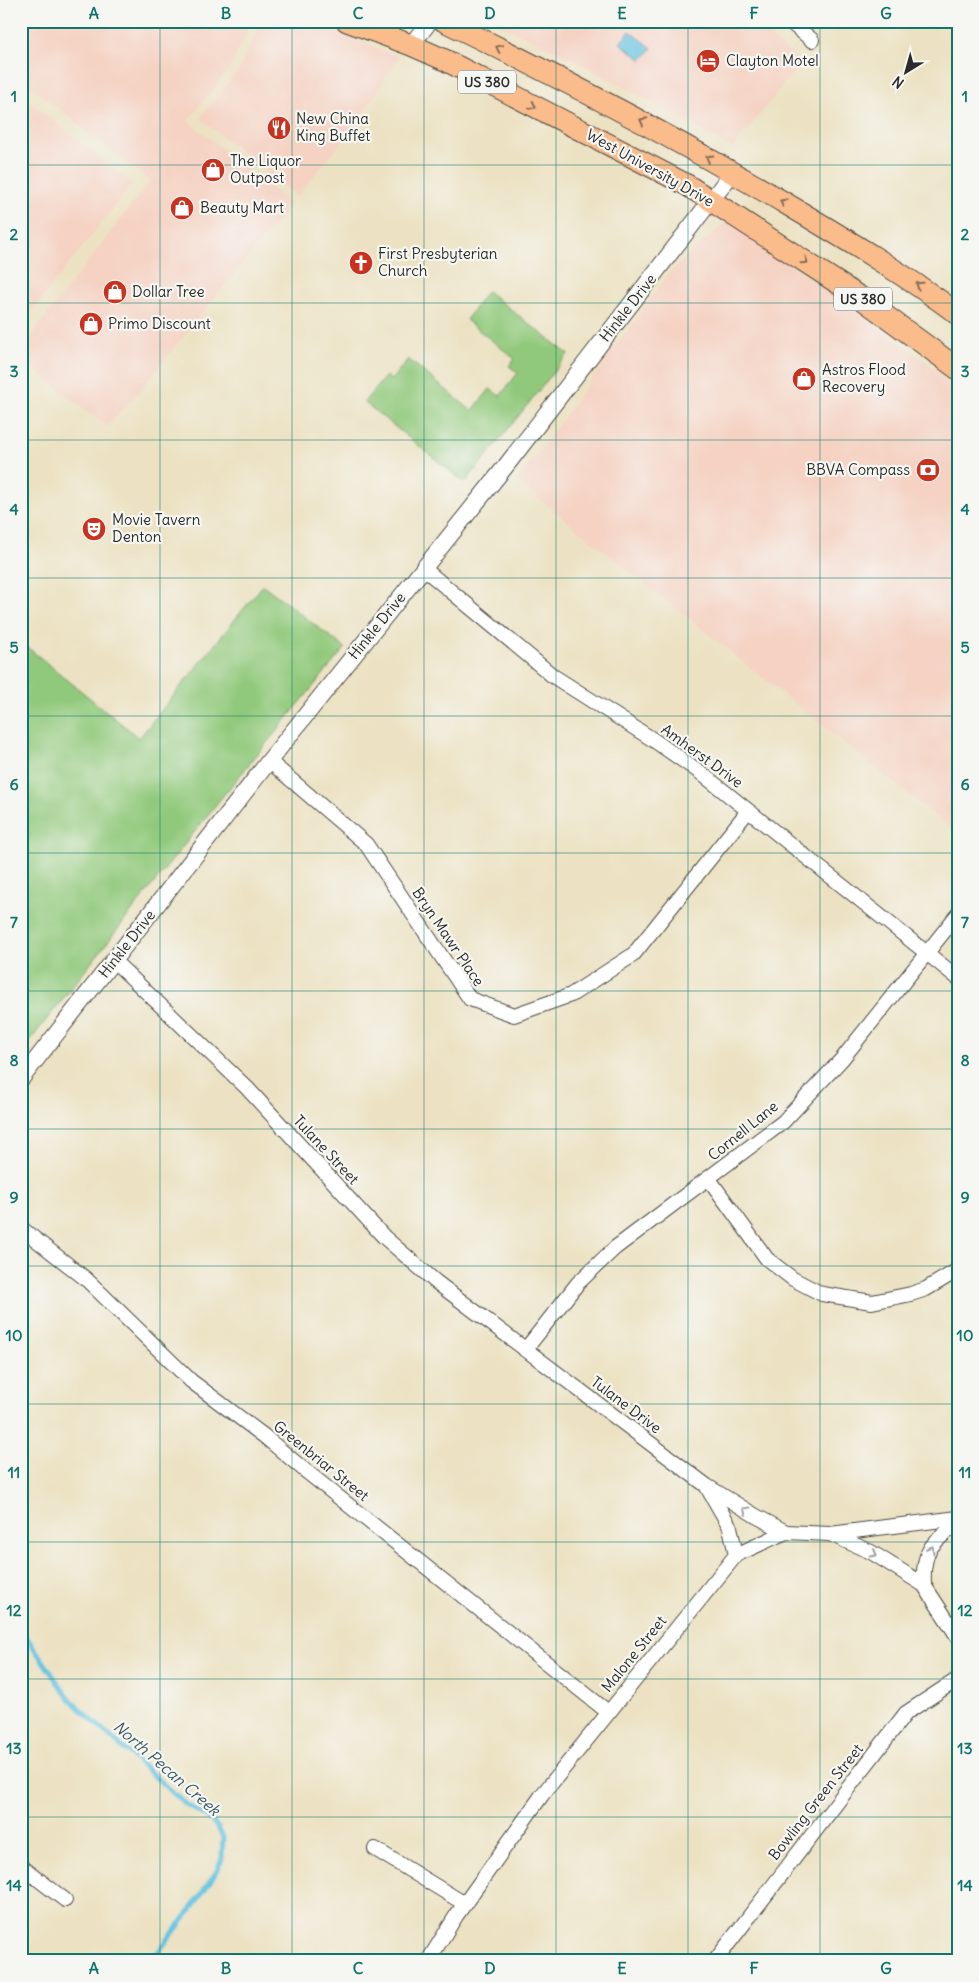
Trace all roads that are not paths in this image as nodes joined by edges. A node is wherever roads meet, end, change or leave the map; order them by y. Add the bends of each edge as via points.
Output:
1 (347, 21) edge
2 (430, 21) edge
3 (444, 21) edge
4 (789, 21) edge
5 (812, 40) dead end
6 (411, 45) junction
7 (733, 172) junction
8 (712, 200) junction
9 (958, 314) edge
10 (958, 369) edge
11 (423, 568) junction
12 (269, 761) junction
13 (748, 811) junction
14 (958, 914) edge
15 (927, 954) junction
16 (114, 961) junction
17 (958, 978) edge
18 (21, 1079) edge
19 (709, 1179) junction
20 (21, 1228) edge
21 (958, 1270) edge
22 (525, 1350) junction
23 (707, 1486) junction
24 (958, 1518) edge
25 (958, 1524) edge
26 (786, 1532) junction
27 (830, 1534) junction
28 (736, 1555) junction
29 (924, 1585) junction
30 (958, 1637) edge
31 (958, 1679) edge
32 (608, 1712) junction
33 (375, 1849) dead end
34 (21, 1866) edge
35 (65, 1900) dead end
36 (465, 1904) junction
37 (428, 1961) edge
38 (715, 1961) edge

1 - 6 main road, West University Drive / US 380
2 - 6 street
7 -> 3 main road, US 380 via 544,69
4 - 5 street
6 -> 8 main road, West University Drive / US 380
7 - 8 street, Hinkle Drive
9 -> 7 main road, US 380 via 886,264
8 -> 10 main road, West University Drive / US 380 via 861,298
8 - 11 street, Hinkle Drive
11 - 12 street, Hinkle Drive
11 - 13 street, Amherst Drive via 553,676 652,739
12 - 13 street, Bryn Mawr Place via 366,844 470,999 514,1016 571,995 633,955
12 - 16 street, Hinkle Drive
13 - 15 street, Amherst Drive
14 - 15 street, Cornell Lane
15 - 17 street, Amherst Drive
15 - 19 street, Cornell Lane via 842,1059 783,1122
16 - 18 street, Hinkle Drive
16 - 22 street, Tulane Street via 247,1088 384,1237 436,1282
19 - 21 street via 767,1259 793,1279 822,1294 872,1302 926,1289
19 - 22 street, Cornell Lane via 615,1248 578,1283
20 - 32 street, Greenbriar Street via 86,1279 191,1381
22 - 23 street, Tulane Drive
26 -> 23 street, Tulane Drive
23 - 28 street, Tulane Drive via 730,1527
24 - 27 street, Malone Street
29 -> 25 street via 923,1566 930,1547
26 - 27 street, Malone Street
26 - 28 street, Malone Street
27 -> 29 street via 871,1552
28 - 32 street, Malone Street
29 - 30 street
31 - 38 street, Bowling Green Street via 906,1713
32 - 36 street, Malone Street via 542,1795
33 - 36 street
34 - 35 street
36 - 37 street, Malone Street

